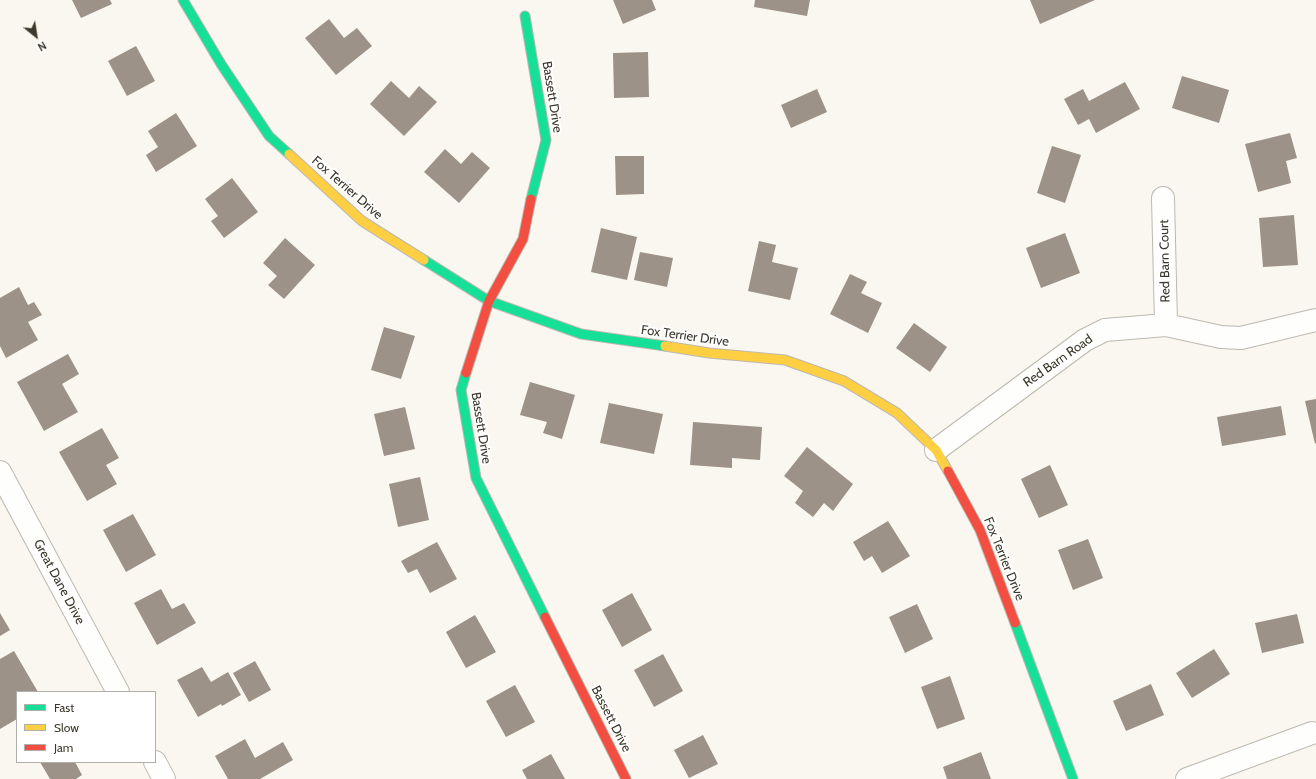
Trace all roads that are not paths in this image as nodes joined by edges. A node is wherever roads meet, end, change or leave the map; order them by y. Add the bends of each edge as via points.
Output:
1 (183, 0) edge
2 (525, 16) dead end
3 (1164, 198) dead end
4 (489, 301) junction
5 (1316, 320) edge
6 (1166, 325) junction
7 (936, 450) junction
8 (0, 472) edge
9 (117, 691) edge
10 (1312, 733) dead end
11 (156, 763) edge
12 (164, 779) edge
13 (626, 779) edge
14 (1073, 779) edge
15 (1187, 779) edge

1 - 4 street, Fox Terrier Drive via 221,64 269,136 362,221
2 - 4 street, Bassett Drive via 546,140 523,239
3 - 6 street, Red Barn Court
4 - 7 street, Fox Terrier Drive via 581,334 709,353 785,360 844,381 897,413
4 - 13 street, Bassett Drive via 461,390 476,478
5 - 6 street, Red Barn Road via 1241,338
6 - 7 street, Red Barn Road via 1105,330 1085,340
7 - 14 street, Fox Terrier Drive via 980,530
8 - 9 street, Great Dane Drive
10 - 15 street
11 - 12 street

